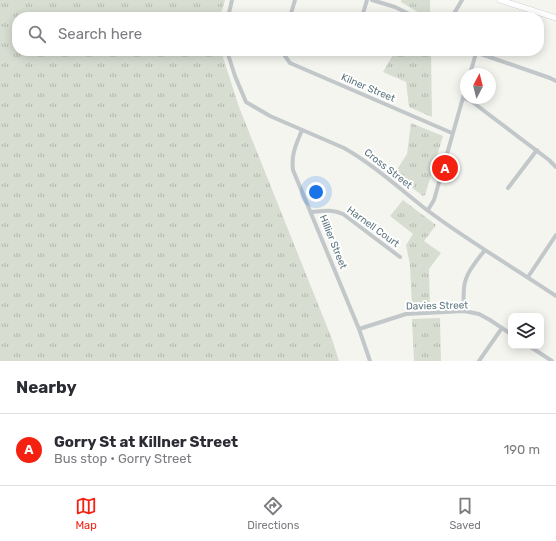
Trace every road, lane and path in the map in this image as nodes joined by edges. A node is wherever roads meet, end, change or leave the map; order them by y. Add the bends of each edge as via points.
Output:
1 (232, 0) edge
2 (295, 0) edge
3 (367, 0) edge
4 (372, 0) edge
5 (462, 0) edge
6 (500, 0) edge
7 (229, 12) edge
8 (291, 12) edge
9 (363, 12) edge
10 (407, 12) edge
11 (455, 12) edge
12 (537, 12) edge
13 (544, 14) edge
14 (556, 18) edge
15 (229, 56) edge
16 (285, 56) edge
17 (473, 56) edge
18 (486, 56) edge
19 (471, 68) edge
20 (556, 81) edge
21 (461, 104) edge
22 (475, 104) edge
23 (302, 130) junction
24 (452, 132) junction
25 (536, 150) junction
26 (556, 168) edge
27 (508, 188) dead end
28 (428, 210) junction
29 (312, 212) junction
30 (556, 234) edge
31 (485, 250) junction
32 (400, 257) dead end
33 (528, 277) junction
34 (556, 296) edge
35 (464, 312) junction
36 (502, 328) junction
37 (359, 329) junction
38 (508, 332) edge
39 (534, 349) edge
40 (370, 361) edge
41 (479, 361) edge
42 (552, 361) edge

1 - 7 street
2 - 8 street
3 - 9 street
4 - 10 street
5 - 11 street
6 - 12 street
13 - 14 street
15 - 23 street, Cross Street via 246,102 260,112
16 - 24 street, Kilner Street via 290,63
17 - 19 street
18 - 20 street
21 - 24 street
22 - 25 street
23 - 28 street, Cross Street via 358,156
23 - 29 street, Hillier Street via 294,149 293,170
24 - 28 street via 434,200
25 - 26 street
25 - 27 street
28 - 31 street, Cross Street
29 - 32 street, Harnell Court via 325,210 343,214
29 - 37 street, Hillier Street
30 - 33 street
31 - 33 street, Cross Street
31 - 35 street via 466,280
33 - 34 street, Cross Street
35 - 36 street, Davies Street via 479,314
35 - 37 street, Davies Street via 406,314
36 - 38 street, Davies Street
36 - 41 street
37 - 40 street, Hillier Street
39 - 42 street

